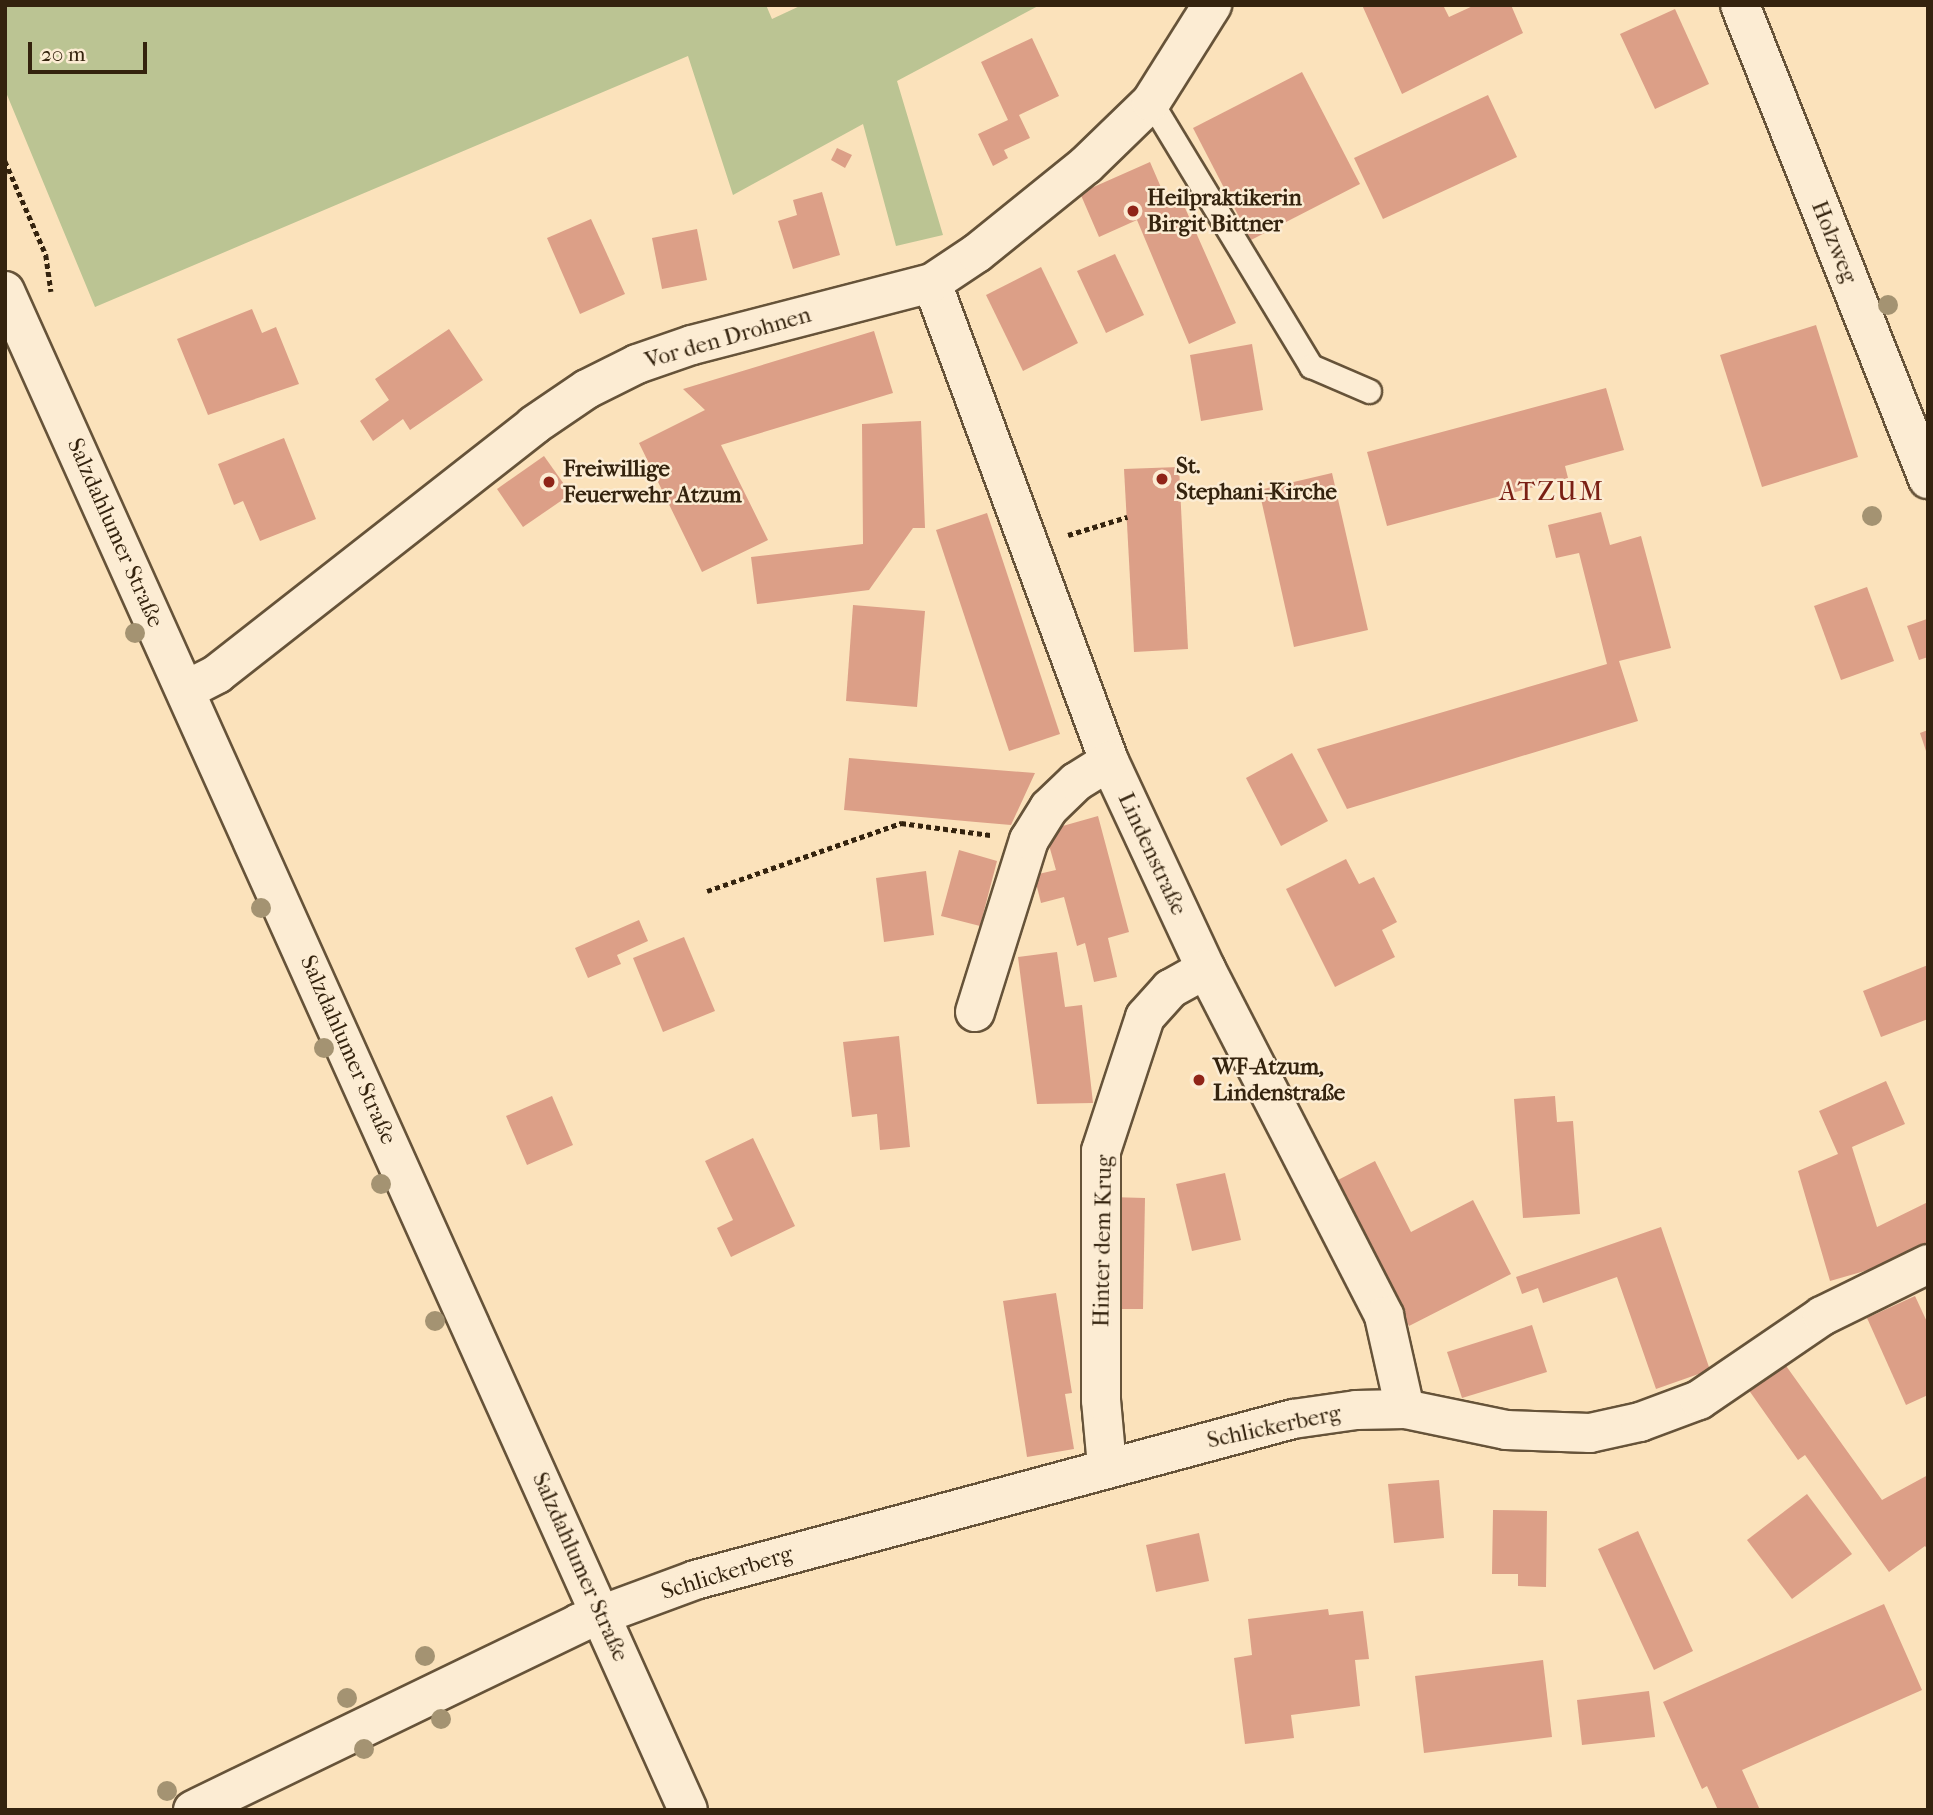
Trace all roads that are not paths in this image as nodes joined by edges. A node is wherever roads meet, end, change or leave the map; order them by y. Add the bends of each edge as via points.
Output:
1 (1212, 5) edge
2 (1740, 5) edge
3 (1151, 102) junction
4 (932, 283) junction
5 (5, 291) edge
6 (1369, 391) dead end
7 (1928, 479) edge
8 (186, 690) junction
9 (1109, 761) junction
10 (1206, 969) junction
11 (975, 1012) dead end
12 (1928, 1264) edge
13 (1405, 1409) junction
14 (1107, 1466) junction
15 (600, 1614) junction
16 (193, 1810) edge
17 (688, 1810) edge

1 - 3 street, Vor den Drohnen
2 - 7 street, Holzweg
3 - 4 street, Vor den Drohnen via 1019,222
3 - 6 lane via 1311,366
4 - 8 street, Vor den Drohnen via 692,345 637,364 587,389 534,425 217,674
4 - 9 street, Lindenstraße
5 - 8 street, Salzdahlumer Straße
8 - 15 street, Salzdahlumer Straße
9 - 10 street, Lindenstraße
9 - 11 street via 1076,782 1049,808 1029,840
10 - 13 street, Lindenstraße via 1384,1316
10 - 14 street, Hinter dem Krug via 1170,989 1145,1017 1101,1151 1101,1400
12 - 13 street, Schlickerberg via 1822,1316 1699,1400 1640,1422 1590,1433 1506,1430
13 - 14 street, Schlickerberg via 1293,1419
14 - 15 street, Schlickerberg via 695,1580
15 - 16 street, Schlickerberg
15 - 17 street, Salzdahlumer Straße

